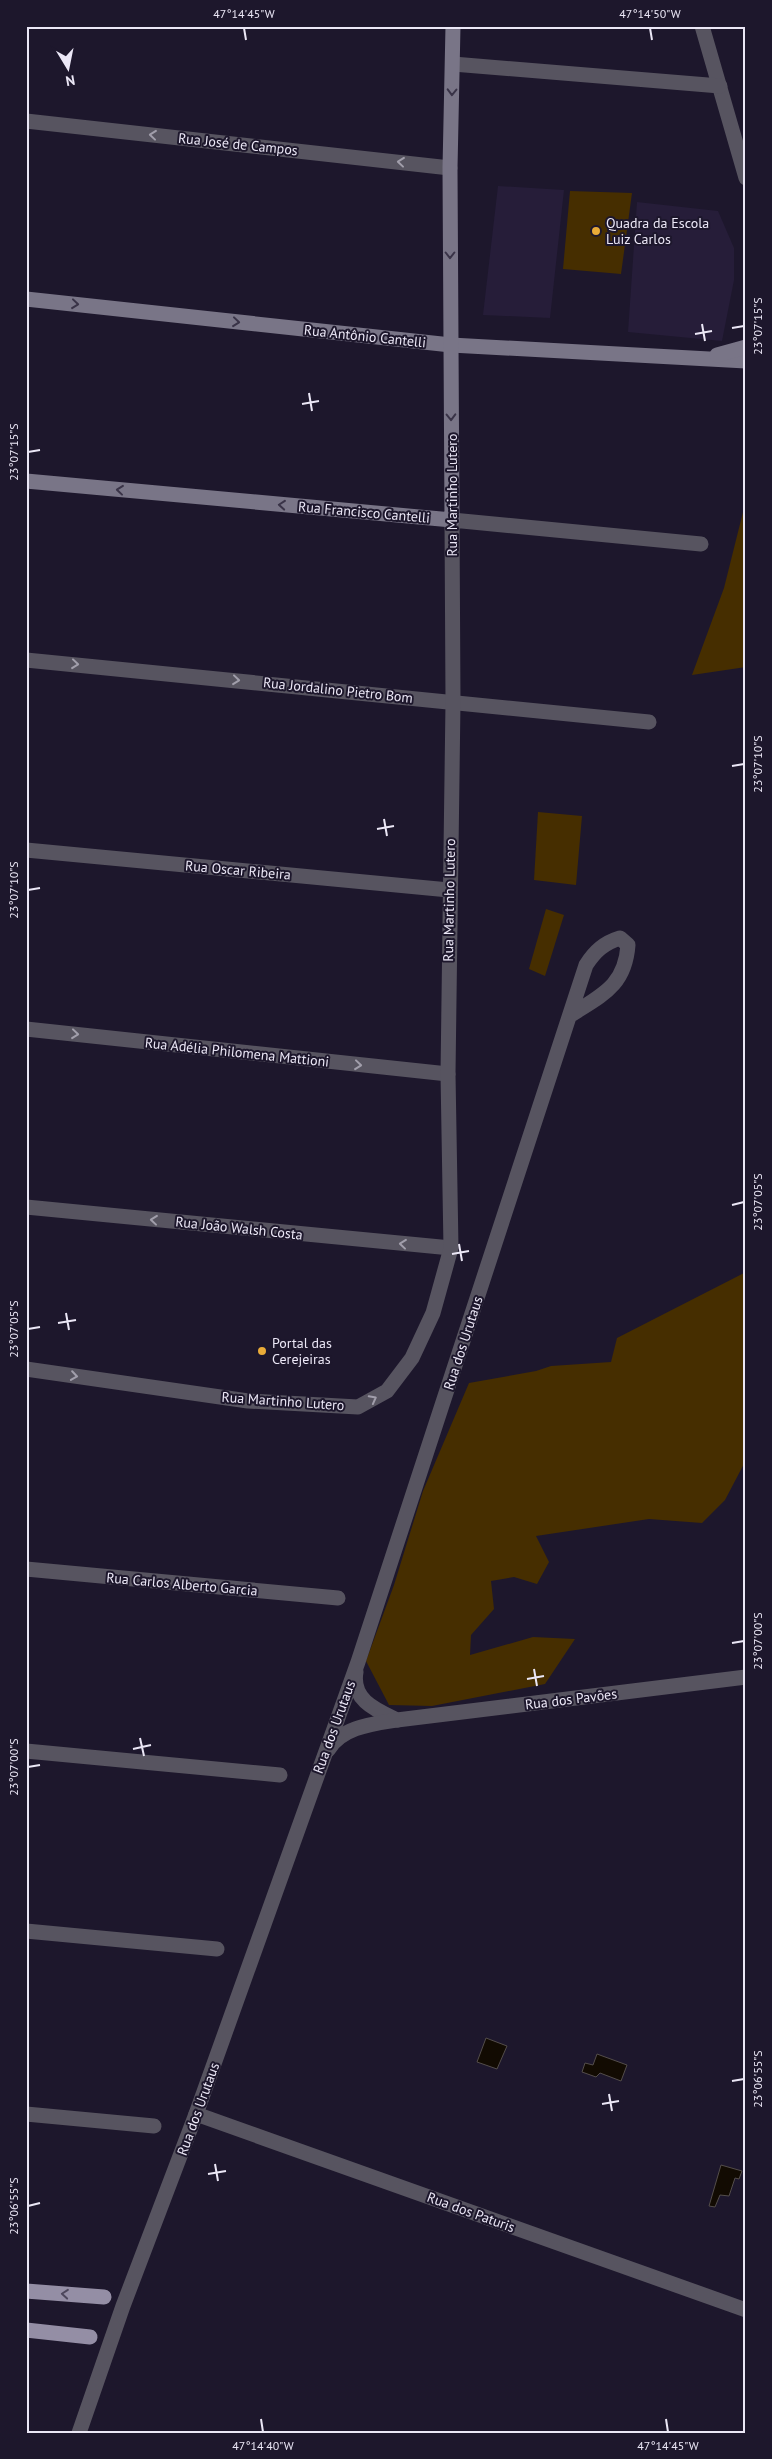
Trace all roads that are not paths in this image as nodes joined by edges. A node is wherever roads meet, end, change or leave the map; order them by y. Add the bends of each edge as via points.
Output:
1 (453, 26) edge
2 (702, 26) edge
3 (453, 64) junction
4 (720, 86) junction
5 (26, 121) edge
6 (450, 168) junction
7 (746, 178) edge
8 (26, 299) edge
9 (450, 345) junction
10 (746, 347) edge
11 (706, 358) junction
12 (746, 362) edge
13 (26, 481) edge
14 (452, 520) junction
15 (701, 544) dead end
16 (26, 660) edge
17 (453, 702) junction
18 (649, 722) dead end
19 (26, 850) edge
20 (449, 890) junction
21 (571, 1015) junction
22 (26, 1029) edge
23 (448, 1074) junction
24 (26, 1207) edge
25 (451, 1248) junction
26 (26, 1369) edge
27 (26, 1569) edge
28 (338, 1598) dead end
29 (358, 1662) junction
30 (746, 1678) edge
31 (397, 1720) junction
32 (26, 1751) edge
33 (320, 1764) junction
34 (280, 1775) dead end
35 (26, 1931) edge
36 (216, 1949) dead end
37 (26, 2114) edge
38 (196, 2114) junction
39 (154, 2126) dead end
40 (26, 2291) edge
41 (104, 2298) dead end
42 (746, 2310) edge
43 (26, 2330) edge
44 (90, 2336) dead end
45 (79, 2433) edge

1 - 3 street, Rua Martinho Lutero
2 - 4 street
3 - 4 street
3 -> 6 street, Rua Martinho Lutero
4 - 7 street
6 -> 5 street, Rua José de Campos
6 -> 9 street, Rua Martinho Lutero
8 -> 9 street, Rua Antônio Cantelli
9 - 11 street, Rua Antônio Cantelli
9 -> 14 street, Rua Martinho Lutero
10 - 11 street
11 - 12 street, Rua Antônio Cantelli
14 -> 13 street, Rua Francisco Cantelli
14 - 15 street, Rua Francisco Cantelli
14 - 17 street, Rua Martinho Lutero
16 -> 17 street, Rua Jordalino Pietro Bom
17 - 18 street, Rua Jordalino Pietro Bom
17 - 20 street, Rua Martinho Lutero
19 - 20 street, Rua Oscar Ribeira
20 - 23 street, Rua Martinho Lutero
21 - 21 street, Rua dos Urutaus via 586,965 594,952 609,941 620,938 628,945 627,960 620,977 611,989
21 - 29 street, Rua dos Urutaus
22 -> 23 street, Rua Adélia Philomena Mattioni
23 - 25 street, Rua Martinho Lutero
25 -> 24 street, Rua João Walsh Costa
26 -> 25 street, Rua Martinho Lutero via 248,1401 358,1407 387,1391 412,1358 433,1313
27 - 28 street, Rua Carlos Alberto Garcia
29 - 31 street via 354,1684 361,1696 374,1709
29 - 33 street, Rua dos Urutaus
30 - 31 street, Rua dos Pavões
31 - 33 street, Rua dos Pavões via 353,1730 334,1740
32 - 34 street
33 - 38 street, Rua dos Urutaus
35 - 36 street
37 - 39 street
38 - 42 street, Rua dos Paturis
38 - 45 street, Rua dos Urutaus via 122,2306
41 -> 40 main road
43 - 44 main road

